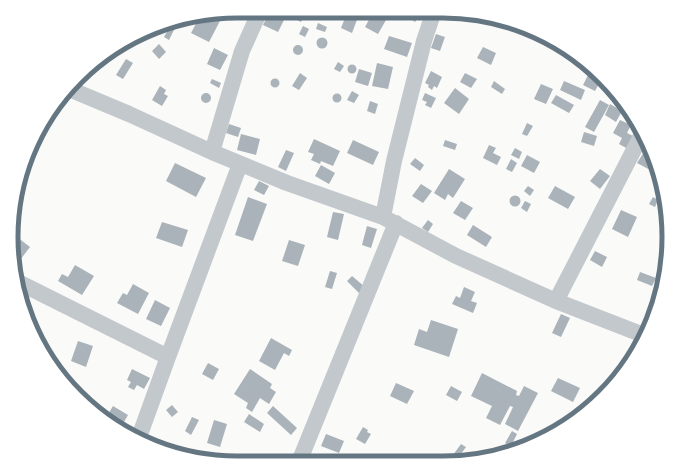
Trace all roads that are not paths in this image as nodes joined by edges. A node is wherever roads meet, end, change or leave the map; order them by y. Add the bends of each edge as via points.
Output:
1 (257, 18) edge
2 (432, 18) edge
3 (74, 91) edge
4 (639, 140) edge
5 (212, 152) junction
6 (240, 164) junction
7 (390, 220) junction
8 (23, 284) edge
9 (556, 301) junction
10 (639, 333) edge
11 (168, 357) junction
12 (140, 433) edge
13 (301, 456) edge

1 - 5 street via 242,51
2 - 7 street via 394,161
3 - 5 street
4 - 9 street
5 - 6 street
6 - 7 street
6 - 11 street
7 - 9 street via 456,256
7 - 13 street
8 - 11 street
9 - 10 street
11 - 12 street

